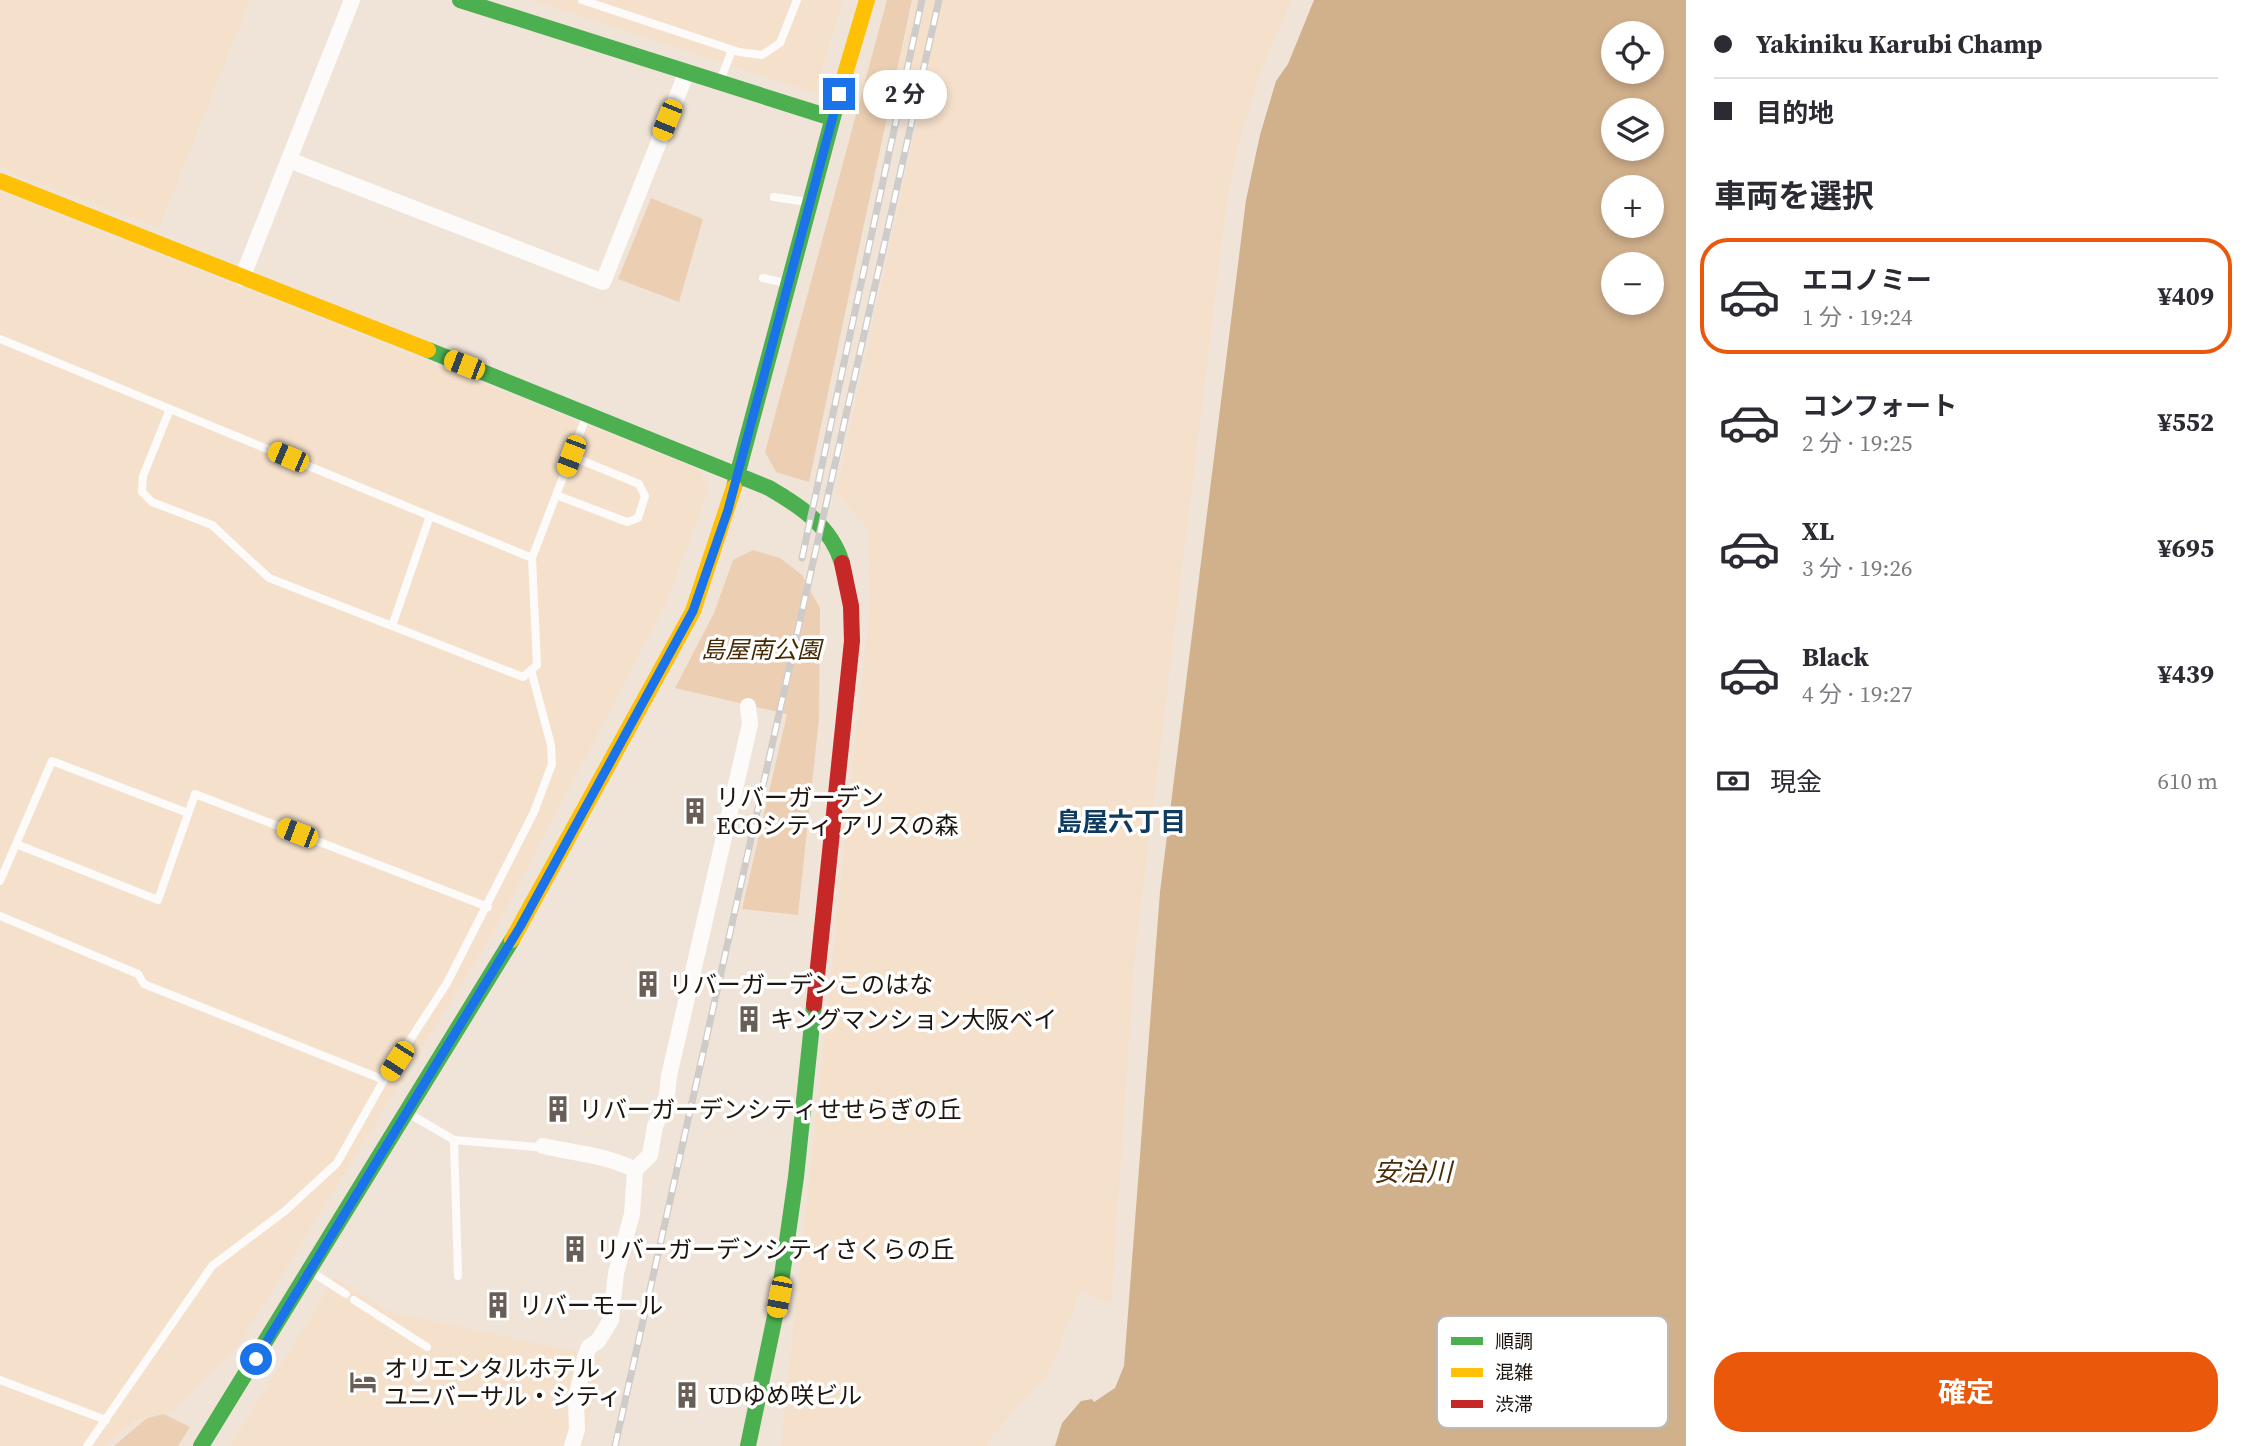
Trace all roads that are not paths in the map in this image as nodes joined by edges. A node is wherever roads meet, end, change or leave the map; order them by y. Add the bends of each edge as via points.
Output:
1 (352, 0) edge
2 (460, 0) edge
3 (582, 0) edge
4 (797, 0) edge
5 (867, 0) edge
6 (732, 50) junction
7 (686, 74) junction
8 (719, 83) junction
9 (832, 118) junction
10 (289, 160) junction
11 (0, 181) edge
12 (774, 197) dead end
13 (810, 203) junction
14 (242, 278) junction
15 (763, 278) dead end
16 (788, 284) junction
17 (0, 339) edge
18 (170, 409) junction
19 (587, 414) junction
20 (571, 456) junction
21 (738, 473) junction
22 (556, 495) junction
23 (430, 516) junction
24 (532, 558) junction
25 (392, 626) junction
26 (531, 670) junction
27 (748, 706) dead end
28 (188, 813) junction
29 (16, 844) junction
30 (0, 881) edge
31 (488, 907) junction
32 (0, 916) edge
33 (384, 1080) junction
34 (408, 1113) junction
35 (454, 1140) junction
36 (539, 1147) joint
37 (635, 1170) junction
38 (310, 1271) junction
39 (458, 1276) dead end
40 (346, 1294) dead end
41 (355, 1300) dead end
42 (427, 1347) dead end
43 (0, 1380) edge
44 (106, 1420) junction
45 (575, 1438) edge
46 (88, 1446) edge
47 (201, 1446) edge
48 (748, 1446) edge

1 - 10 street
2 - 7 street
3 - 6 lane
4 - 6 lane via 786,33 771,51 752,55
5 - 9 street
6 - 8 lane
7 - 8 street
7 - 10 street via 603,282
8 - 9 street
9 - 13 street
10 - 14 street
11 - 14 street
12 - 13 lane
13 - 16 street
14 - 19 street
15 - 16 lane
16 - 21 street
17 - 18 lane
18 - 23 lane
18 - 25 lane via 143,476 142,492 152,502 212,525 269,578
19 - 20 lane
19 - 21 street
20 - 22 lane
20 - 22 lane via 639,484 645,496 638,518 627,522
21 - 34 street via 693,611 520,927
21 - 48 street via 783,493 824,526 841,557 852,640 796,1177 779,1297
22 - 24 lane
23 - 24 lane
23 - 25 lane
24 - 26 lane via 537,665
25 - 26 lane via 523,677
26 - 31 lane via 552,764
27 - 37 street via 750,724 666,1103 655,1126 650,1155
28 - 29 lane via 52,761
28 - 29 lane via 158,900
28 - 31 lane via 195,794
29 - 30 lane
31 - 33 lane via 447,984
32 - 33 lane via 138,974 144,984
33 - 44 lane via 337,1163 285,1211 212,1266
34 - 35 lane
34 - 38 street
35 - 36 lane
35 - 39 lane
36 - 37 street via 581,1152
37 - 45 street via 632,1214 616,1273 611,1320 585,1357 576,1399
38 - 40 lane
38 - 47 street
41 - 42 lane
43 - 44 lane
44 - 46 lane

